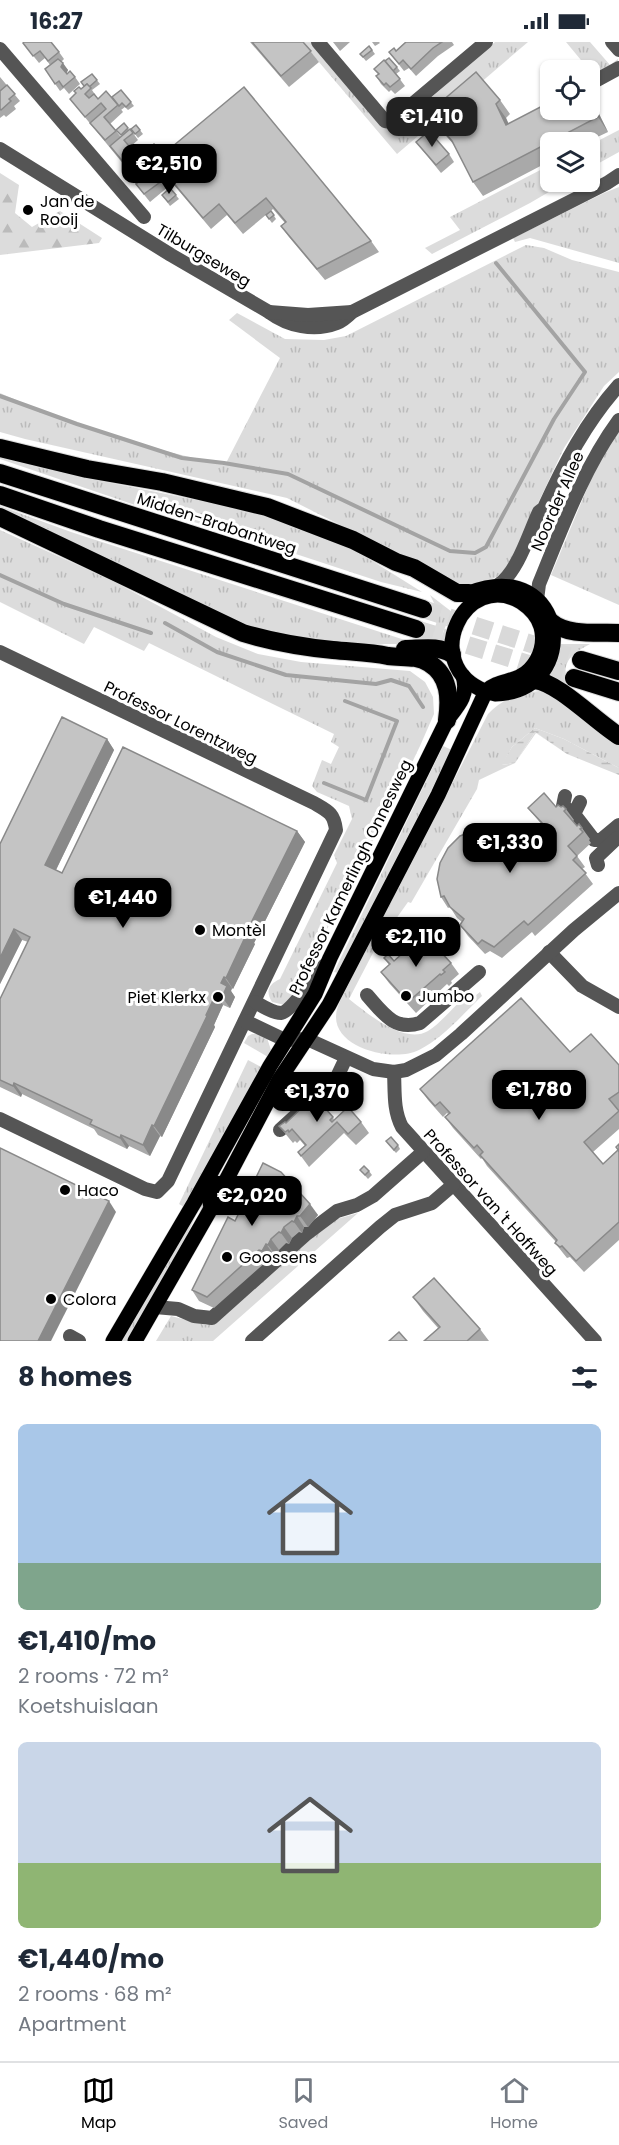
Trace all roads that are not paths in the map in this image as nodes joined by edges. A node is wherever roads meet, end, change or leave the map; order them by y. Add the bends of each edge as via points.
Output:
1 (318, 42) edge
2 (486, 42) edge
3 (612, 42) edge
4 (0, 49) edge
5 (619, 50) edge
6 (619, 68) edge
7 (600, 78) edge
8 (0, 149) edge
9 (619, 175) edge
10 (613, 183) edge
11 (144, 216) dead end
12 (619, 385) edge
13 (619, 420) edge
14 (0, 448) edge
15 (0, 473) edge
16 (0, 495) edge
17 (0, 517) edge
18 (504, 589) junction
19 (471, 599) junction
20 (537, 600) junction
21 (423, 609) tunnel mouth
22 (416, 629) tunnel mouth
23 (548, 629) junction
24 (619, 633) edge
25 (619, 639) edge
26 (0, 652) edge
27 (380, 653) junction
28 (452, 654) junction
29 (581, 660) tunnel mouth
30 (619, 671) edge
31 (463, 676) junction
32 (574, 678) tunnel mouth
33 (534, 680) junction
34 (619, 692) edge
35 (493, 693) junction
36 (447, 720) junction
37 (619, 736) edge
38 (565, 796) dead end
39 (619, 825) edge
40 (619, 836) edge
41 (598, 866) dead end
42 (619, 893) edge
43 (549, 952) junction
44 (330, 958) junction
45 (479, 972) dead end
46 (368, 995) dead end
47 (255, 1002) junction
48 (619, 1007) edge
49 (298, 1021) junction
50 (245, 1022) junction
51 (307, 1039) junction
52 (285, 1040) junction
53 (346, 1058) junction
54 (394, 1072) junction
55 (0, 1119) edge
56 (280, 1130) edge
57 (423, 1152) junction
58 (453, 1185) junction
59 (155, 1307) junction
60 (113, 1341) edge
61 (135, 1341) edge
62 (252, 1341) edge
63 (594, 1341) edge

1 - 2 street via 386,121 391,122
3 - 5 street
4 - 11 street
6 - 7 street
8 - 10 street, Tilburgseweg via 269,312 308,315 352,312
9 - 10 street, Tilburgseweg
12 - 18 street, Noorder Allee via 586,427 564,466 520,573
13 - 20 street, Noorder Allee via 584,478 538,584
14 - 19 highway via 267,507 353,540
15 - 21 highway, Midden-Brabantweg
16 - 22 highway
17 - 27 highway via 243,633 278,643
18 - 19 main road via 489,586
18 - 20 main road via 527,591
18 - 23 main road
19 - 28 main road via 455,625
20 - 23 main road via 545,610
23 - 24 highway
23 - 25 highway
23 - 33 main road via 551,658
23 - 35 main road via 531,669 519,678 495,684
26 - 47 street, Professor Lorentzweg via 314,803 335,819 336,830
27 - 28 highway via 436,649
27 - 36 highway via 417,658 434,667 448,687
28 - 31 main road
29 - 30 highway
31 - 35 main road via 469,683
31 - 36 main road, Professor Kamerlingh Onnesweg via 466,687
32 - 34 highway
33 - 35 main road via 522,688
33 - 37 highway via 550,686
35 - 51 main road via 460,745 334,996
36 - 44 main road, Professor Kamerlingh Onnesweg
38 - 39 street via 563,806 577,808 596,841
40 - 41 street via 598,854
42 - 43 street
43 - 48 street via 582,986
43 - 54 street via 462,1034 436,1054
44 - 47 street via 286,1011 273,1011
44 - 49 main road, Professor Kamerlingh Onnesweg
45 - 46 street via 412,1026 390,1020
47 - 50 street
49 - 51 street
49 - 52 main road, Professor Kamerlingh Onnesweg
50 - 52 street
50 - 55 street via 168,1180 157,1192
51 - 52 street
51 - 53 street
51 - 59 main road via 279,1080
52 - 60 main road, Professor Kamerlingh Onnesweg
53 - 54 street via 373,1070
53 - 56 street via 336,1079
54 - 57 street, Professor van 't Hoffweg via 398,1118
57 - 58 street, Professor van 't Hoffweg
57 - 59 street via 373,1196 338,1211 305,1235 212,1318
58 - 62 street via 432,1203 395,1215
58 - 63 street, Professor van 't Hoffweg
59 - 61 main road

